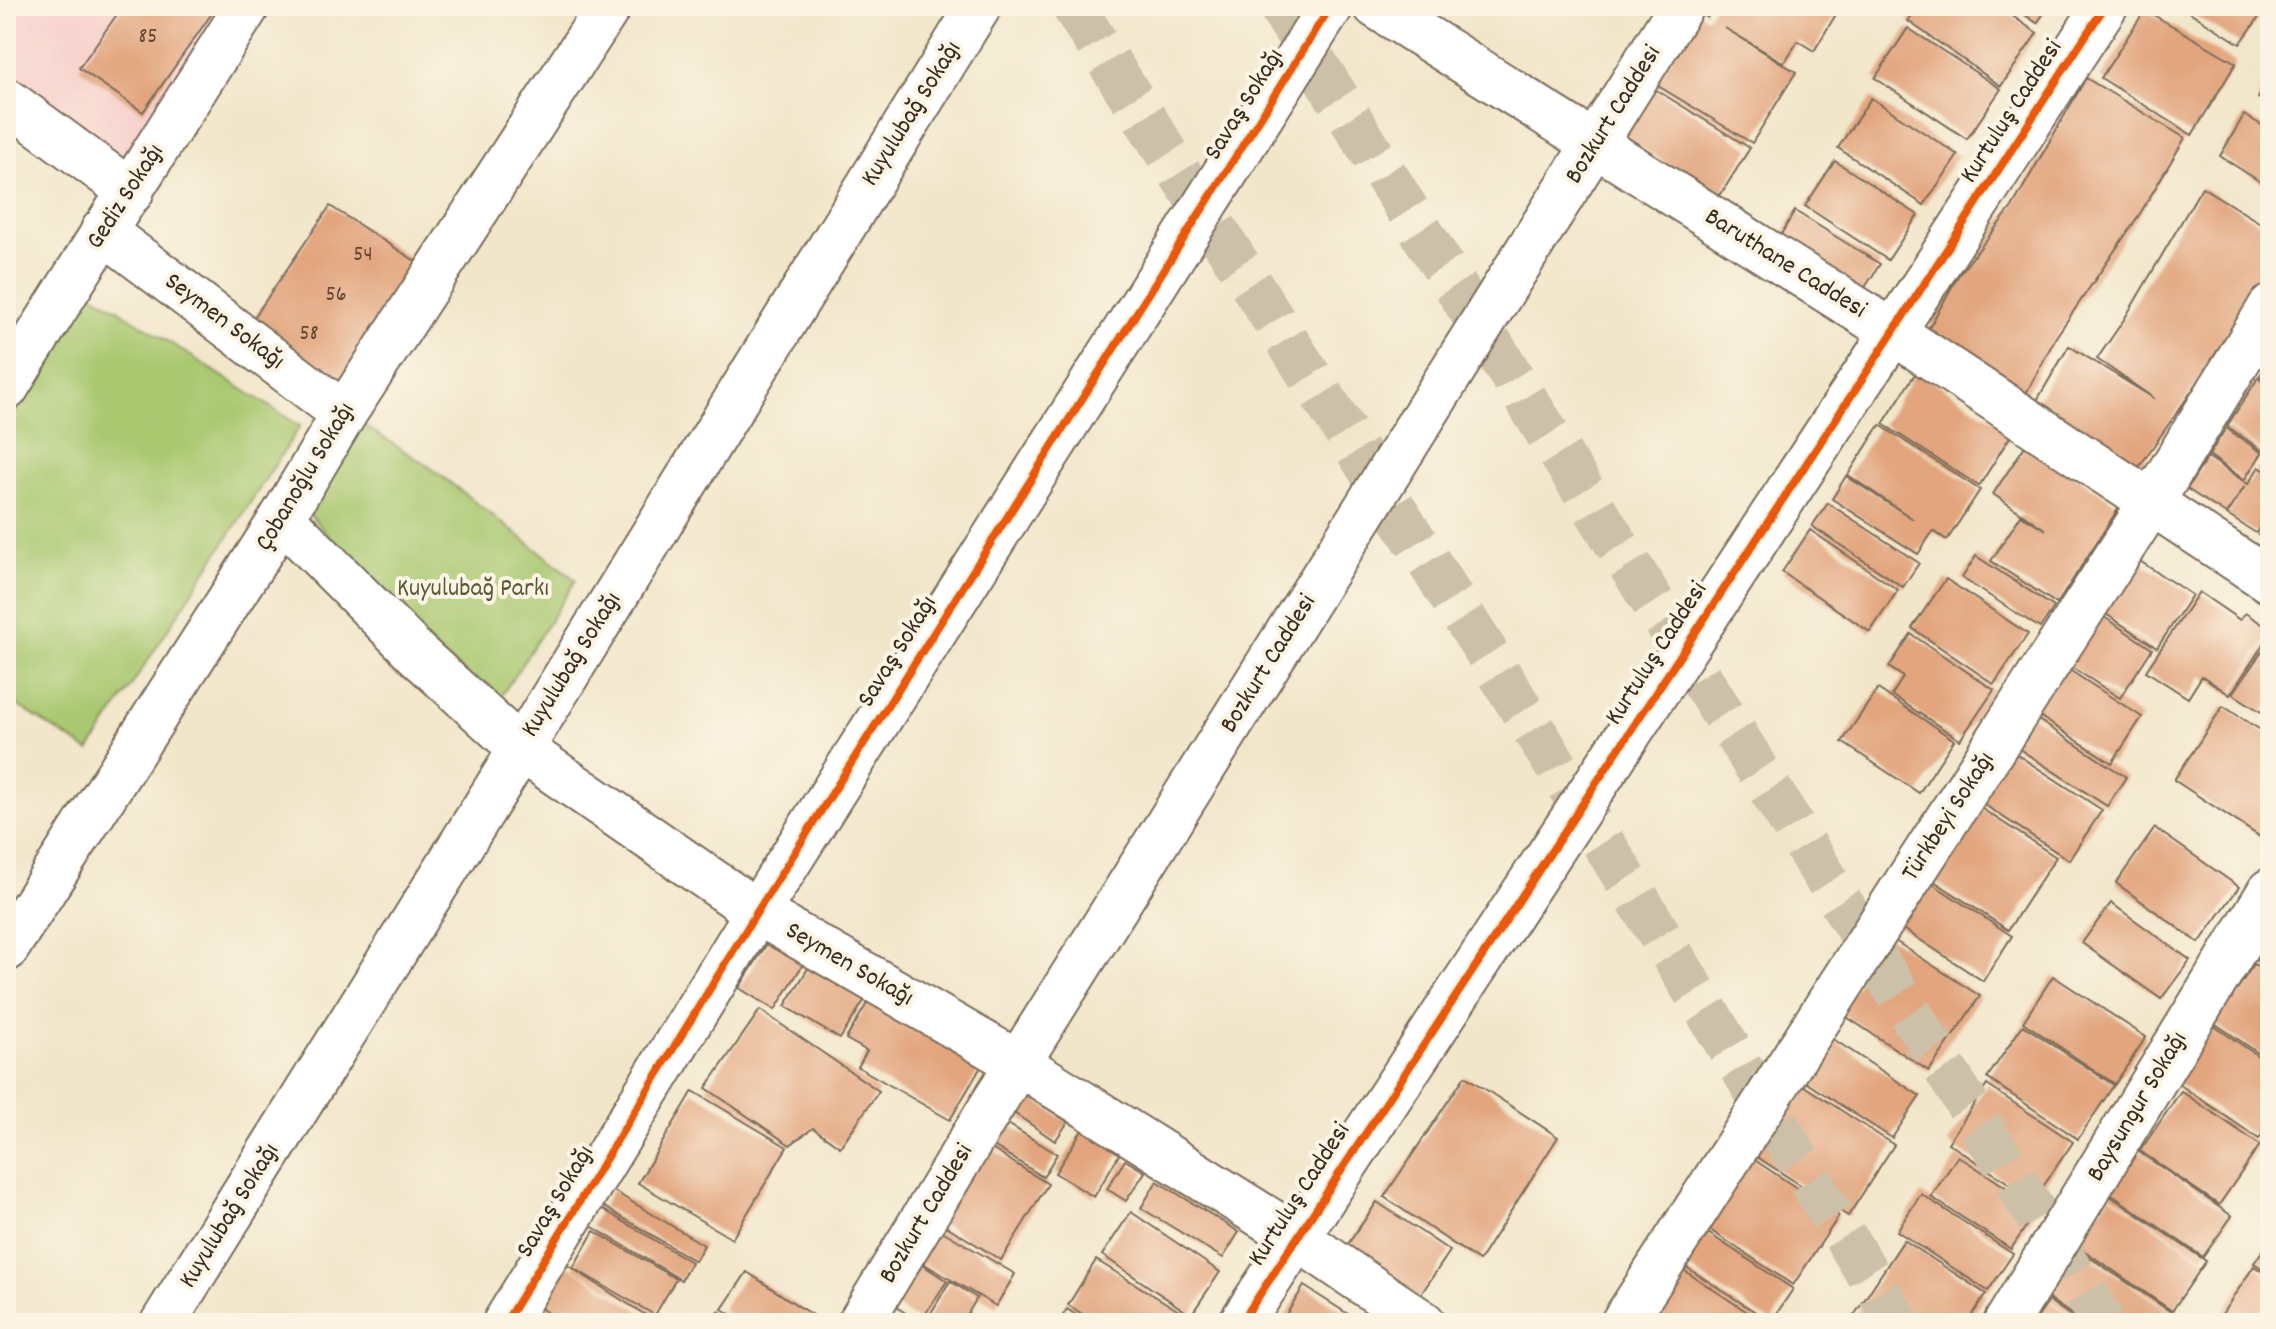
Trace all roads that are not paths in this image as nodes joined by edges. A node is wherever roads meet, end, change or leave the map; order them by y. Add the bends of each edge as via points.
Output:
1 (247, 6) edge
2 (609, 6) edge
3 (979, 6) edge
4 (1331, 6) edge
5 (1376, 6) edge
6 (1681, 6) edge
7 (2105, 6) edge
8 (6, 100) edge
9 (1596, 145) junction
10 (131, 192) junction
11 (103, 231) junction
12 (2270, 308) edge
13 (1893, 332) junction
14 (6, 388) edge
15 (344, 414) junction
16 (2151, 503) junction
17 (282, 518) junction
18 (2270, 581) edge
19 (521, 749) junction
20 (2270, 891) edge
21 (757, 912) junction
22 (6, 949) edge
23 (1018, 1063) junction
24 (1296, 1237) junction
25 (163, 1323) edge
26 (505, 1323) edge
27 (860, 1323) edge
28 (1241, 1323) edge
29 (1423, 1323) edge
30 (1623, 1323) edge
31 (2006, 1323) edge

1 - 10 street, Gediz Sokağı
2 - 15 street, Çobanoğlu Sokağı
3 - 19 street, Kuyulubağ Sokağı
4 - 21 street, Savaş Sokağı
5 - 9 street, Baruthane Caddesi
6 - 9 street, Bozkurt Caddesi
7 - 13 street, Kurtuluş Caddesi
8 - 10 street
9 - 13 street, Baruthane Caddesi
9 - 23 street, Bozkurt Caddesi
10 - 11 street, Gediz Sokağı
11 - 14 street, Gediz Sokağı
11 - 15 street, Seymen Sokağı
12 - 16 street, Türkbeyi Sokağı
13 - 16 street, Baruthane Caddesi
13 - 24 street, Kurtuluş Caddesi
15 - 17 street, Çobanoğlu Sokağı
16 - 18 street, Baruthane Caddesi
16 - 30 street, Türkbeyi Sokağı
17 - 19 street, Seymen Sokağı via 419,656
17 - 22 street, Çobanoğlu Sokağı
19 - 21 street, Seymen Sokağı
19 - 25 street, Kuyulubağ Sokağı
20 - 31 street, Baysungur Sokağı
21 - 23 street, Seymen Sokağı
21 - 26 street, Savaş Sokağı
23 - 24 street, Seymen Sokağı
23 - 27 street, Bozkurt Caddesi
24 - 28 street, Kurtuluş Caddesi
24 - 29 street, Seymen Sokağı

